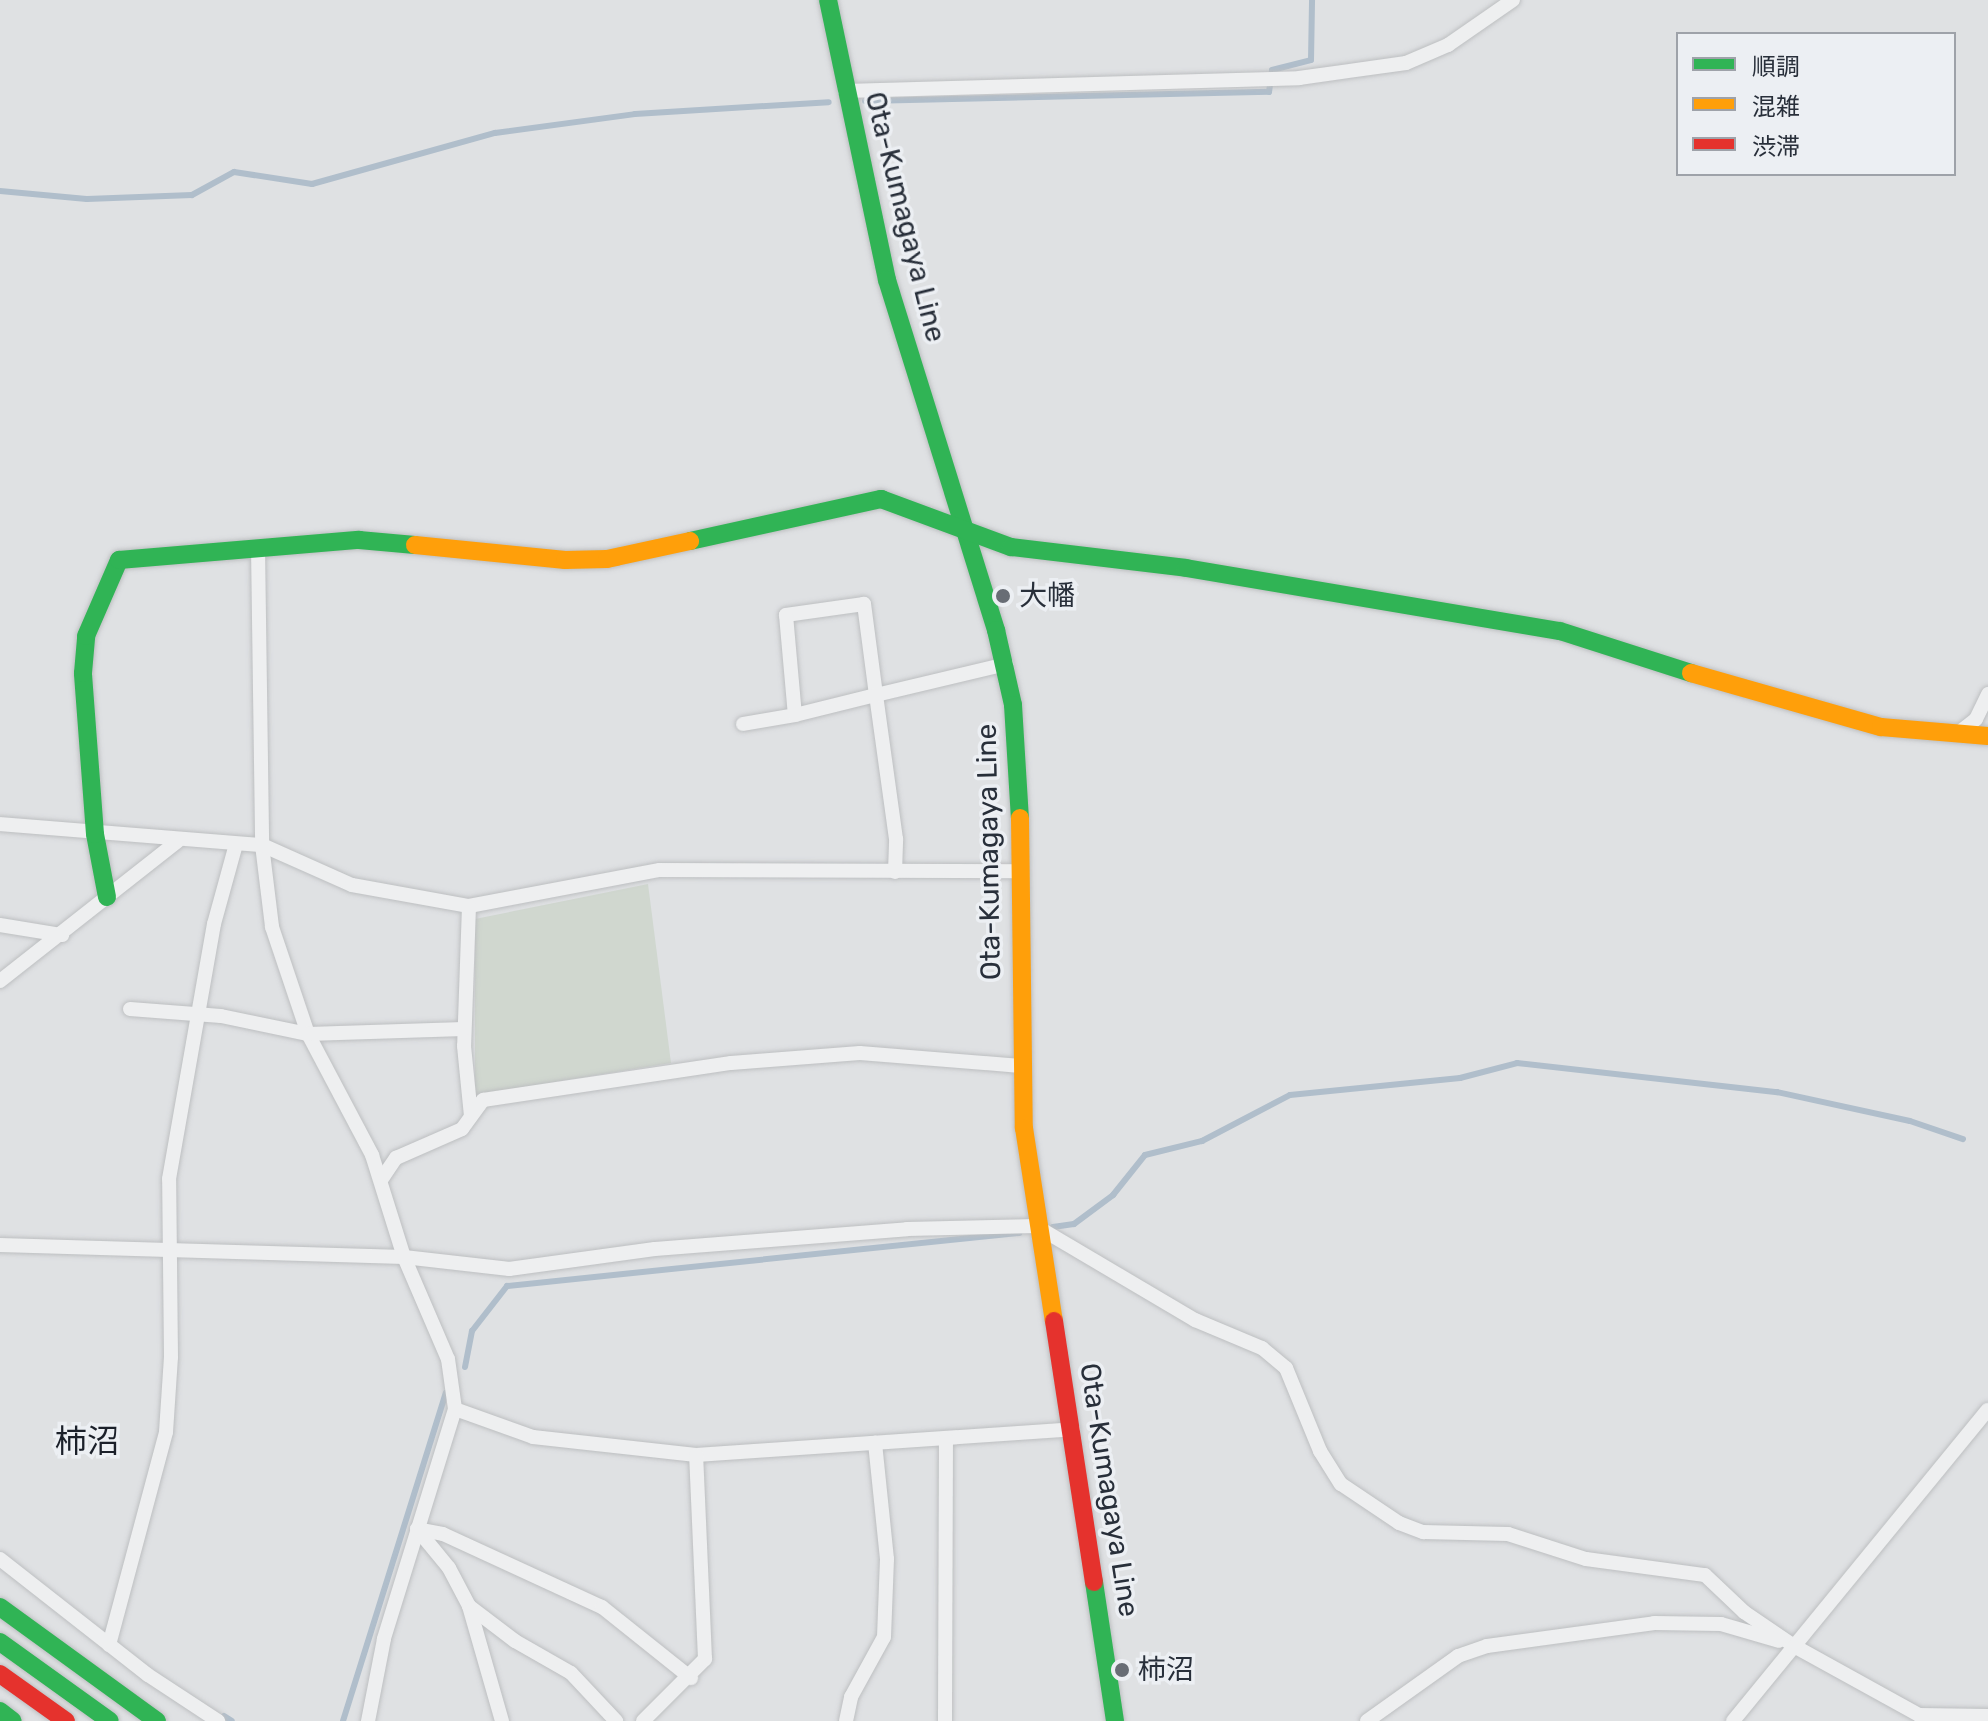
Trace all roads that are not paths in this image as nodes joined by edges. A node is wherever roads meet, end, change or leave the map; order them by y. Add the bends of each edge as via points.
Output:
1 (828, 0) edge
2 (1513, 0) edge
3 (845, 91) junction
4 (966, 533) junction
5 (258, 547) junction
6 (1006, 664) junction
7 (1988, 694) edge
8 (876, 695) junction
9 (795, 715) junction
10 (743, 724) dead end
11 (1988, 736) edge
12 (1954, 737) junction
13 (0, 824) edge
14 (95, 834) junction
15 (178, 841) junction
16 (236, 844) junction
17 (262, 845) junction
18 (1020, 871) junction
19 (895, 872) junction
20 (107, 897) junction
21 (469, 906) junction
22 (0, 925) edge
23 (62, 935) junction
24 (0, 981) edge
25 (130, 1009) dead end
26 (200, 1015) junction
27 (464, 1029) junction
28 (308, 1034) junction
29 (1020, 1066) junction
30 (471, 1116) junction
31 (381, 1180) junction
32 (1036, 1226) junction
33 (0, 1245) edge
34 (166, 1252) junction
35 (404, 1257) junction
36 (455, 1409) junction
37 (1988, 1410) edge
38 (1073, 1429) junction
39 (946, 1438) junction
40 (875, 1443) junction
41 (696, 1455) junction
42 (417, 1529) junction
43 (0, 1559) edge
44 (469, 1606) junction
45 (0, 1607) edge
46 (0, 1642) edge
47 (109, 1645) junction
48 (1794, 1646) junction
49 (0, 1674) edge
50 (691, 1678) junction
51 (0, 1711) edge
52 (1981, 1718) edge
53 (13, 1721) edge
54 (66, 1721) edge
55 (110, 1721) edge
56 (157, 1721) edge
57 (218, 1721) edge
58 (368, 1721) edge
59 (502, 1721) edge
60 (616, 1721) edge
61 (643, 1721) edge
62 (846, 1721) edge
63 (945, 1721) edge
64 (1115, 1721) edge
65 (1367, 1721) edge
66 (1733, 1721) edge

1 - 3 main road, Ota-Kumagaya Line
2 - 3 street via 1448,45 1406,63 1284,79
3 - 4 main road, Ota-Kumagaya Line via 887,280
4 - 5 main road via 881,499 607,559 565,560 359,540
4 - 6 main road, Ota-Kumagaya Line
4 - 12 main road via 1011,547 1186,568 1560,631 1774,699 1881,727
5 - 14 main road via 119,560 86,636 83,673
5 - 17 street
6 - 8 street
6 - 18 main road, Ota-Kumagaya Line via 1018,743
7 - 12 street via 1976,719
8 - 9 street
8 - 9 street via 864,604 786,615
8 - 19 street via 896,839
9 - 10 street
11 - 12 main road
13 - 14 street
14 - 15 street
14 - 20 main road
15 - 16 street
15 - 20 street
16 - 17 street
16 - 26 street via 214,924
17 - 21 street via 352,885
17 - 28 street via 272,927
18 - 19 street
18 - 29 main road, Ota-Kumagaya Line
19 - 21 street via 660,870
20 - 23 street
21 - 27 street
22 - 23 street
23 - 24 street
25 - 26 street
26 - 28 street
26 - 34 street via 169,1179
27 - 28 street
27 - 30 street
28 - 31 street
29 - 30 street via 860,1053 731,1063 483,1100
29 - 32 main road, Ota-Kumagaya Line
30 - 31 street via 462,1129 396,1158
31 - 35 street
32 - 35 street via 907,1229 655,1249 509,1269
32 - 38 main road, Ota-Kumagaya Line
32 - 48 street via 1195,1320 1262,1348 1286,1368 1320,1451 1341,1484 1399,1523 1423,1532 1508,1534 1586,1559 1705,1575 1744,1612
33 - 34 street
34 - 35 street
34 - 47 street via 171,1357 166,1432
35 - 36 street via 448,1359
36 - 41 street via 533,1437
36 - 42 street
37 - 48 street
38 - 39 street
38 - 64 main road, Ota-Kumagaya Line
39 - 40 street
39 - 63 street
40 - 41 street
40 - 62 street via 887,1559 884,1637 851,1697
41 - 50 street via 705,1659
42 - 44 street via 449,1568
42 - 50 street via 443,1534 602,1607
42 - 58 street via 384,1639
43 - 47 street
44 - 59 street
44 - 60 street via 571,1673
45 - 56 main road
46 - 55 main road
47 - 57 street
48 - 52 street via 1919,1715
48 - 65 street via 1721,1624 1654,1623 1487,1646 1458,1656
48 - 66 street
49 - 54 main road
50 - 61 street
51 - 53 main road

